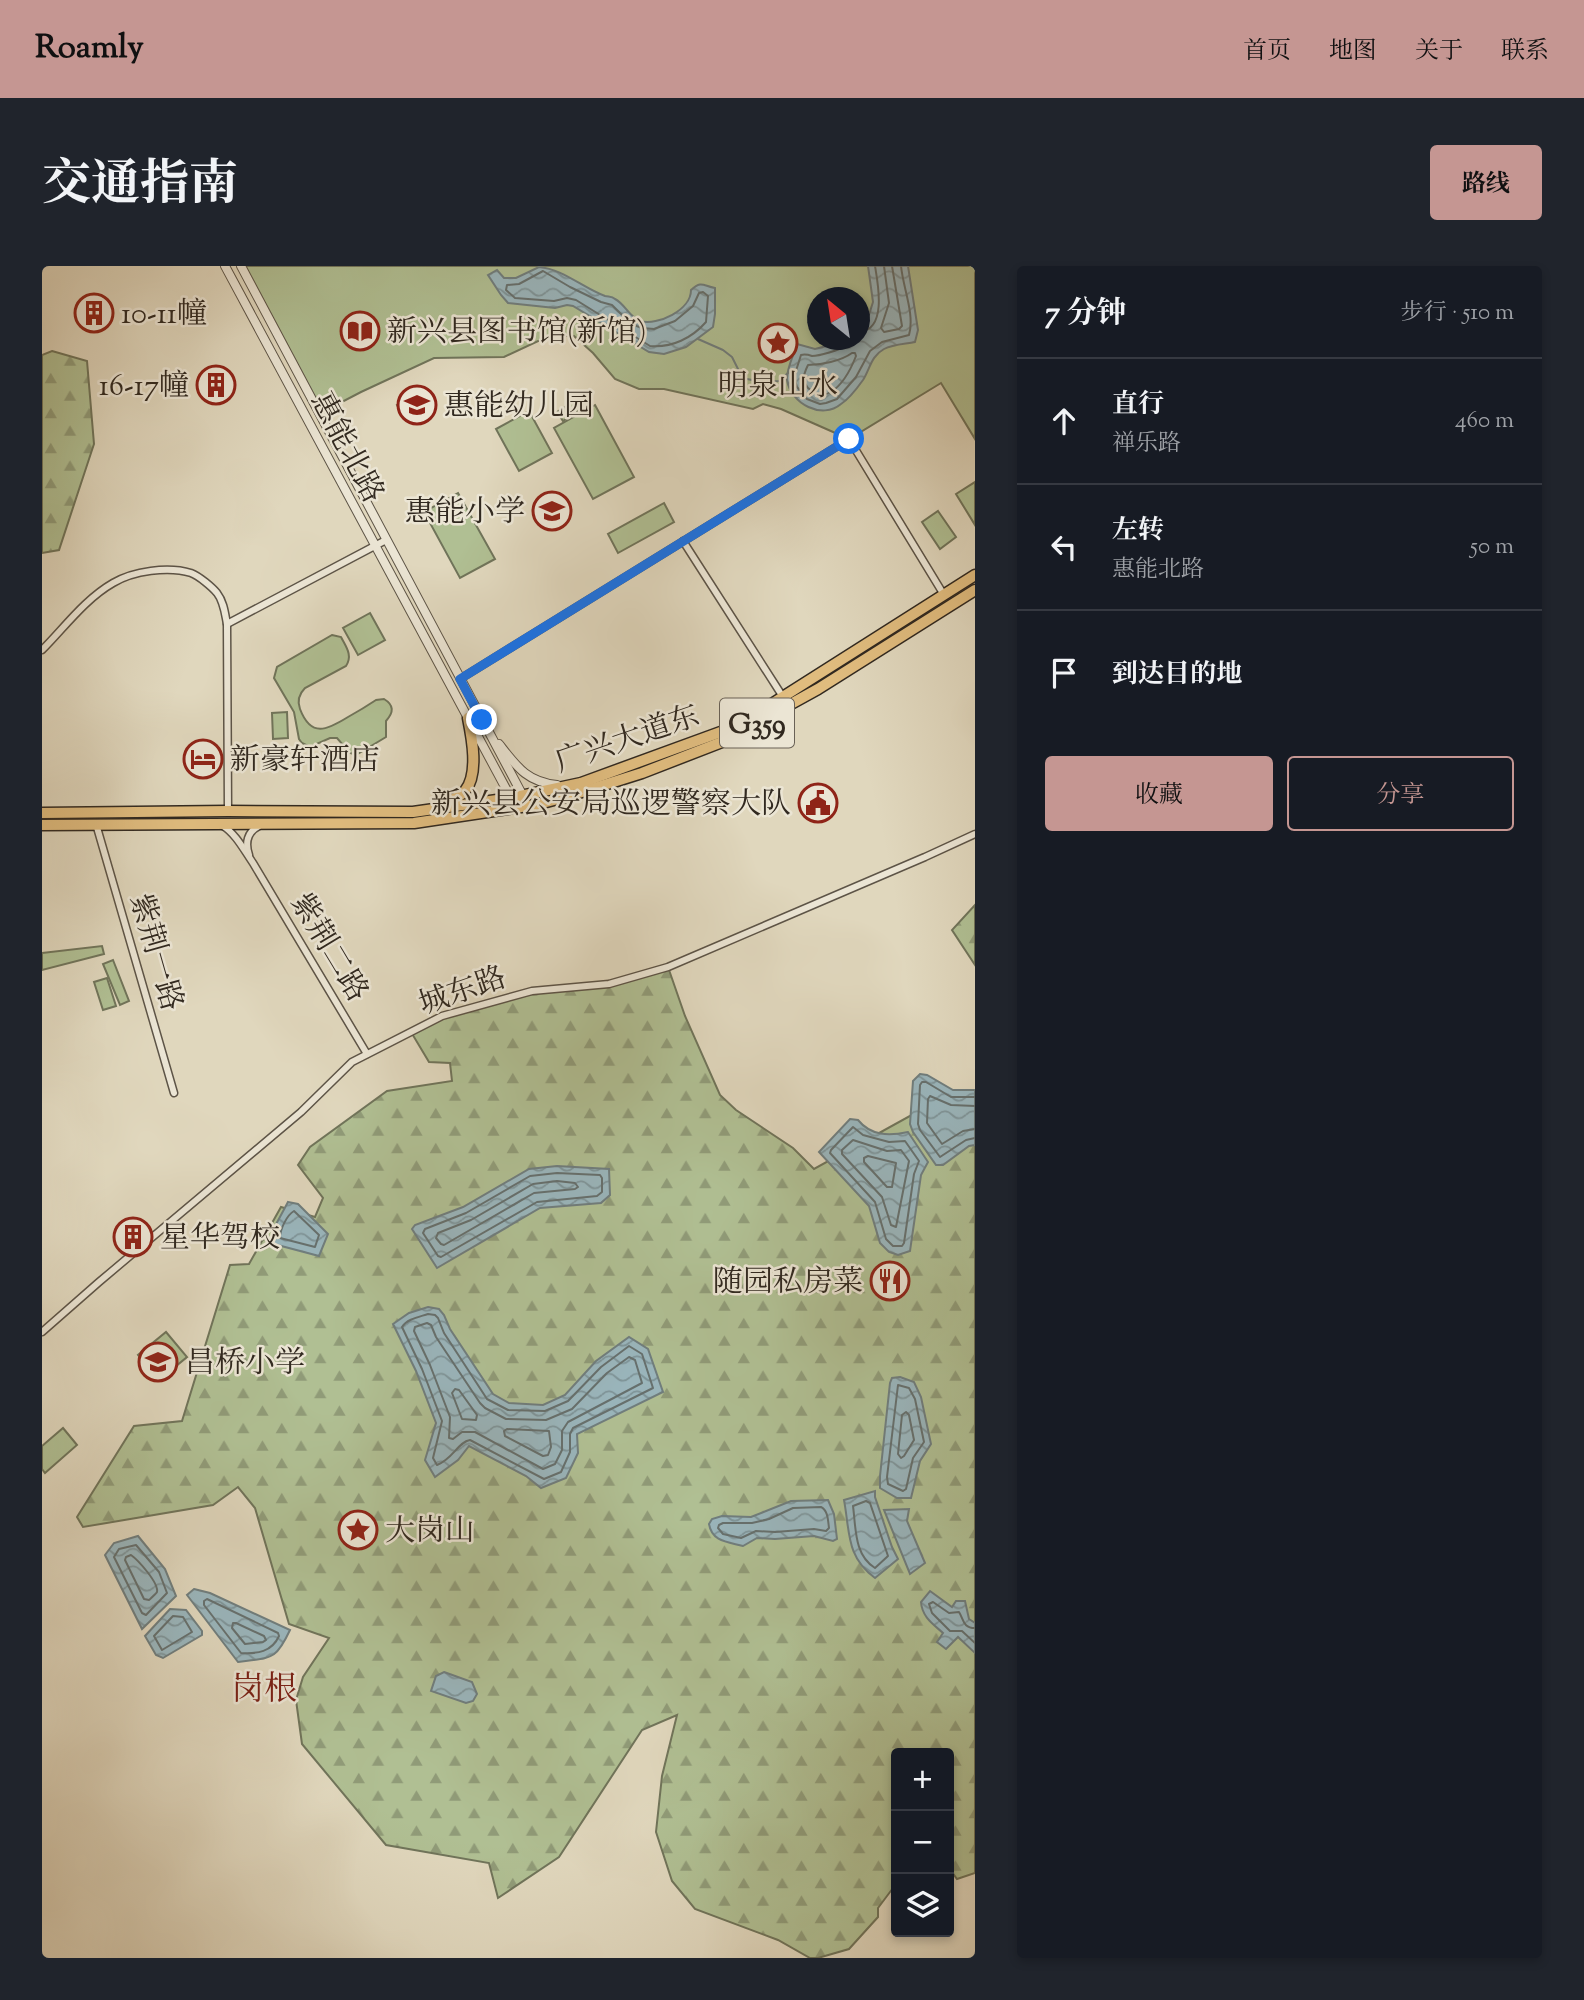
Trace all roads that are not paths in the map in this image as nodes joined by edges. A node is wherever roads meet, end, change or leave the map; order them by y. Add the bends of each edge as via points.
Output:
1 (225, 266) edge
2 (241, 266) edge
3 (386, 540) junction
4 (683, 541) junction
5 (375, 546) junction
6 (975, 575) edge
7 (975, 590) edge
8 (944, 595) junction
9 (227, 624) junction
10 (42, 650) edge
11 (460, 679) junction
12 (783, 697) junction
13 (468, 718) junction
14 (482, 720) junction
15 (581, 783) junction
16 (517, 797) junction
17 (434, 808) junction
18 (228, 811) junction
19 (42, 813) edge
20 (216, 823) junction
21 (268, 823) junction
22 (96, 824) junction
23 (42, 825) edge
24 (975, 834) edge
25 (253, 863) junction
26 (367, 1054) junction
27 (174, 1093) dead end
28 (42, 1332) edge

1 - 5 street, 惠能北路
2 - 3 street, 惠能北路
3 - 5 street
3 - 11 street, 惠能北路
4 - 8 street via 849,439
4 - 11 street
4 - 12 street
5 - 9 street
5 - 13 street, 惠能北路
6 - 8 highway, 广兴大道东 / G359
7 - 21 highway, 广兴大道东 / G359 via 818,690 722,743 642,773 535,804 414,823
8 - 12 highway, 广兴大道东 / G359
9 - 10 street via 217,593 193,574 167,570 129,575 97,594
9 - 18 street
11 - 14 street, 惠能北路
12 - 15 highway, 广兴大道东 / G359 via 737,726
13 - 16 street, 惠能北路
13 - 17 highway via 473,741 471,779 466,791
14 - 15 street via 530,778 556,785
14 - 16 street, 惠能北路
15 - 16 highway, 广兴大道东 / G359
16 - 17 highway, 广兴大道东 / G359
17 - 18 highway, 广兴大道东 / G359 via 412,812
18 - 19 highway, 广兴大道东 / G359
20 - 21 highway, 广兴大道东 / G359
20 - 22 highway, 广兴大道东 / G359
20 - 25 street, 紫荆二路 via 227,828
21 - 25 street via 247,839
22 - 23 highway, 广兴大道东 / G359
22 - 27 street, 紫荆一路
24 - 26 street, 城东路 via 668,967 609,984 533,991 442,1016
25 - 26 street, 紫荆二路
26 - 28 street, 城东路 via 352,1062 301,1112

